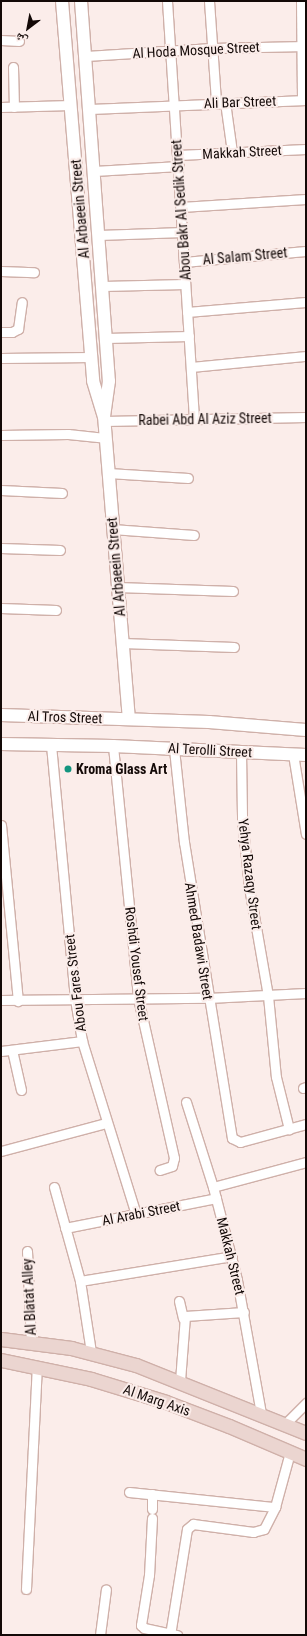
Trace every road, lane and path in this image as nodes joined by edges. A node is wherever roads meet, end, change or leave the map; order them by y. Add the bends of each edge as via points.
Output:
1 (62, 1) edge
2 (81, 1) edge
3 (167, 1) edge
4 (208, 1) edge
5 (301, 1) edge
6 (1, 40) edge
7 (19, 41) dead end
8 (304, 46) edge
9 (212, 48) junction
10 (171, 51) junction
11 (86, 56) junction
12 (14, 67) dead end
13 (304, 100) edge
14 (220, 102) junction
15 (174, 104) junction
16 (71, 105) junction
17 (1, 107) edge
18 (14, 107) junction
19 (90, 108) junction
20 (306, 148) edge
21 (232, 152) junction
22 (178, 155) junction
23 (179, 166) junction
24 (94, 171) junction
25 (306, 199) edge
26 (181, 207) junction
27 (183, 232) junction
28 (100, 235) junction
29 (306, 251) edge
30 (184, 262) junction
31 (1, 271) edge
32 (34, 272) dead end
33 (185, 284) junction
34 (103, 286) junction
35 (22, 302) dead end
36 (306, 302) edge
37 (187, 312) junction
38 (1, 332) edge
39 (189, 336) junction
40 (106, 338) junction
41 (306, 356) edge
42 (92, 357) junction
43 (1, 358) edge
44 (191, 367) junction
45 (306, 417) edge
46 (104, 418) junction
47 (194, 419) junction
48 (1, 435) edge
49 (105, 438) junction
50 (108, 473) junction
51 (188, 478) dead end
52 (1, 490) edge
53 (62, 493) dead end
54 (112, 529) junction
55 (194, 535) dead end
56 (1, 548) edge
57 (60, 550) dead end
58 (117, 587) junction
59 (233, 592) dead end
60 (1, 608) edge
61 (56, 610) dead end
62 (122, 643) junction
63 (234, 647) dead end
64 (1, 716) edge
65 (129, 719) junction
66 (306, 730) edge
67 (1, 744) edge
68 (51, 745) junction
69 (113, 746) junction
70 (174, 749) junction
71 (241, 752) junction
72 (294, 754) junction
73 (306, 755) edge
74 (1, 825) edge
75 (306, 834) edge
76 (306, 993) edge
77 (268, 996) junction
78 (138, 998) junction
79 (208, 998) junction
80 (75, 999) junction
81 (1, 1000) edge
82 (18, 1001) junction
83 (82, 1041) junction
84 (12, 1050) junction
85 (1, 1051) edge
86 (21, 1090) dead end
87 (186, 1102) dead end
88 (106, 1123) junction
89 (306, 1124) edge
90 (289, 1129) junction
91 (1, 1151) edge
92 (306, 1162) edge
93 (160, 1170) dead end
94 (54, 1188) dead end
95 (213, 1188) junction
96 (216, 1198) junction
97 (136, 1214) junction
98 (65, 1228) junction
99 (27, 1251) dead end
100 (232, 1256) junction
101 (80, 1280) junction
102 (179, 1301) dead end
103 (244, 1312) junction
104 (183, 1318) junction
105 (1, 1339) edge
106 (31, 1343) junction
107 (91, 1352) junction
108 (1, 1360) edge
109 (37, 1366) junction
110 (180, 1381) junction
111 (306, 1403) edge
112 (261, 1413) junction
113 (285, 1424) junction
114 (306, 1433) edge
115 (290, 1452) junction
116 (306, 1460) edge
117 (129, 1492) dead end
118 (152, 1494) junction
119 (275, 1507) junction
120 (152, 1509) dead end
121 (152, 1518) dead end
122 (26, 1589) dead end
123 (106, 1589) dead end
124 (100, 1635) edge
125 (172, 1635) edge

1 - 16 street, Al Arbaeein Street
2 - 11 street, Al Arbaeein Street
3 - 10 street, Abou Bakr Al Sedik Street
4 - 9 street
5 - 8 street
6 - 7 street
8 - 9 street, Al Hoda Mosque Street
8 - 13 street
9 - 10 street, Al Hoda Mosque Street
9 - 14 street
10 - 11 street, Al Hoda Mosque Street
10 - 15 street, Abou Bakr Al Sedik Street
11 - 19 street, Al Arbaeein Street
12 - 18 street
13 - 14 street, Ali Bar Street
14 - 15 street, Ali Bar Street
14 - 21 street
15 - 19 street, Ali Bar Street
15 - 22 street, Abou Bakr Al Sedik Street
16 - 18 street
16 - 42 street, Al Arbaeein Street
17 - 18 street
19 - 24 street, Al Arbaeein Street
20 - 21 street, Makkah Street
21 - 22 street, Makkah Street
22 - 23 street, Abou Bakr Al Sedik Street
23 - 24 street
23 - 26 street, Abou Bakr Al Sedik Street
24 - 28 street, Al Arbaeein Street
25 - 26 street
26 - 27 street, Abou Bakr Al Sedik Street
27 - 28 street
27 - 30 street, Abou Bakr Al Sedik Street
28 - 34 street, Al Arbaeein Street
29 - 30 street, Al Salam Street
30 - 33 street, Abou Bakr Al Sedik Street
31 - 32 street
33 - 34 street
33 - 37 street, Abou Bakr Al Sedik Street
34 - 40 street, Al Arbaeein Street
35 - 38 street via 18,329
36 - 37 street
37 - 39 street, Abou Bakr Al Sedik Street
39 - 40 street
39 - 44 street, Abou Bakr Al Sedik Street
40 - 46 street, Al Arbaeein Street via 109,393
41 - 44 street
42 - 43 street
42 - 46 street, Al Arbaeein Street via 94,381
44 - 47 street, Abou Bakr Al Sedik Street
45 - 47 street, Rabei Abd Al Aziz Street
46 - 47 street, Rabei Abd Al Aziz Street
46 - 49 street, Al Arbaeein Street
48 - 49 street via 68,434
49 - 50 street, Al Arbaeein Street
50 - 51 street
50 - 54 street, Al Arbaeein Street
52 - 53 street
54 - 55 street
54 - 58 street, Al Arbaeein Street
56 - 57 street
58 - 59 street
58 - 62 street, Al Arbaeein Street
60 - 61 street
62 - 63 street
62 - 65 street, Al Arbaeein Street
64 - 65 street, Al Tros Street
65 - 66 street, Al Terolli Street
67 - 68 street, Al Tros Street
68 - 69 street, Al Tros Street
68 - 80 street, Abou Fares Street
69 - 70 street, Al Terolli Street
69 - 78 street, Roshdi Yousef Street
70 - 71 street, Al Terolli Street
70 - 79 street, Ahmed Badawi Street via 184,842
71 - 72 street, Al Terolli Street
71 - 77 street, Yehya Razaqy Street via 245,853
72 - 73 street, Al Terolli Street
72 - 75 street
74 - 82 street
76 - 77 street
77 - 79 street
77 - 90 street, Yehya Razaqy Street via 276,1077
78 - 79 street
78 - 80 street
78 - 93 street, Roshdi Yousef Street via 174,1158 172,1166
79 - 90 street, Ahmed Badawi Street via 230,1132 234,1141 240,1142
80 - 82 street
80 - 83 street, Abou Fares Street
81 - 82 street
83 - 84 street
83 - 88 street, Abou Fares Street
84 - 85 street
84 - 86 street
87 - 95 street, Makkah Street
88 - 91 street
88 - 97 street, Abou Fares Street
89 - 90 street
92 - 95 street
94 - 98 street
95 - 96 street, Makkah Street
96 - 97 street, Al Arabi Street
96 - 100 street, Makkah Street
97 - 98 street, Al Arabi Street
98 - 101 street
99 - 106 street, Al Blatat Alley
100 - 101 street
100 - 103 street, Makkah Street
101 - 107 street
102 - 104 street
103 - 104 street via 188,1315
103 - 112 street, Makkah Street
104 - 110 street
105 - 106 main road, Al Marg Axis
106 - 107 main road, Al Marg Axis
107 - 110 main road, Al Marg Axis
108 - 109 main road, Al Marg Axis
109 - 115 main road, Al Marg Axis via 92,1378 166,1402
109 - 122 street
110 - 112 main road, Al Marg Axis
111 - 113 street
112 - 113 main road, Al Marg Axis
113 - 114 main road, Al Marg Axis
115 - 116 main road, Al Marg Axis
115 - 119 street
117 - 118 street
118 - 119 street
118 - 120 street
119 - 125 street via 268,1524 259,1531 193,1524 187,1529
121 - 125 street via 149,1575 142,1624 144,1628
123 - 124 street

